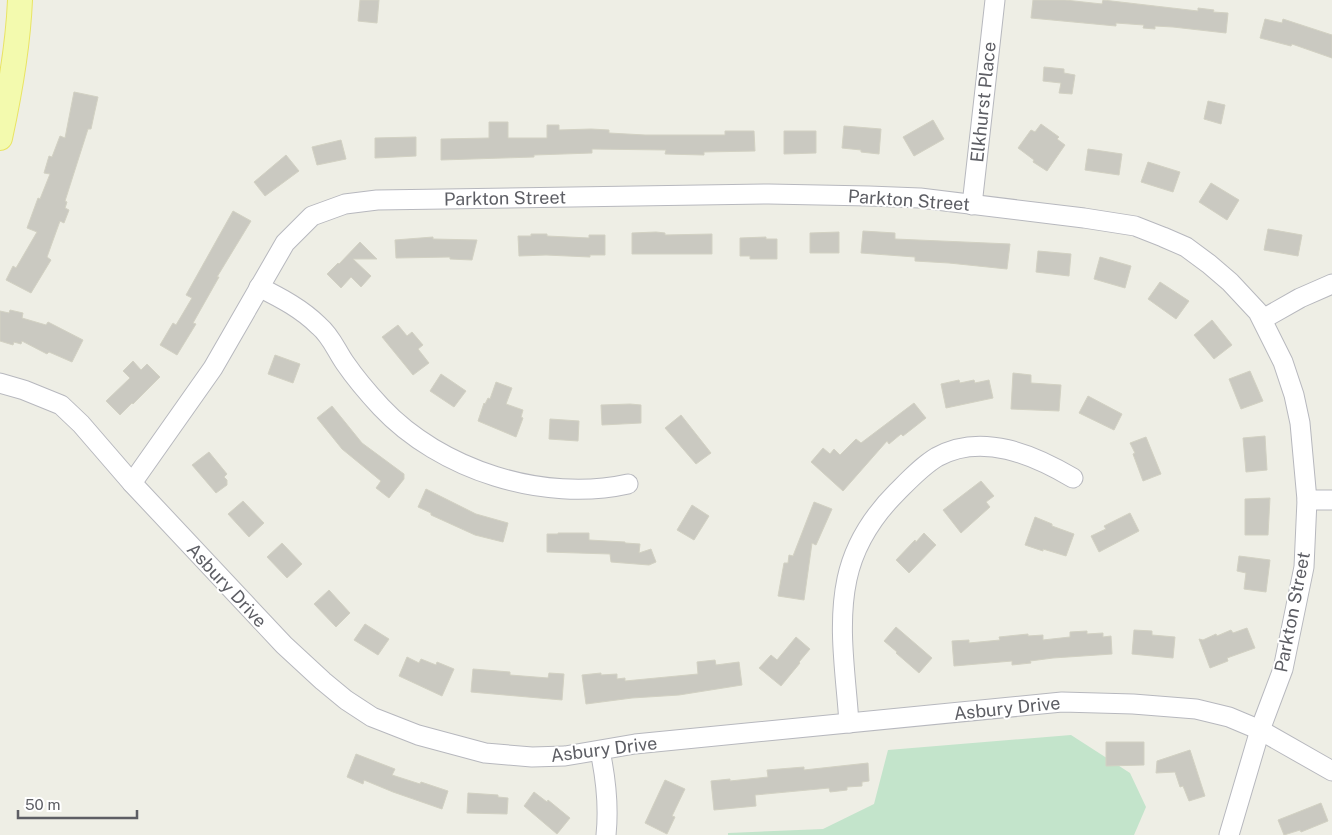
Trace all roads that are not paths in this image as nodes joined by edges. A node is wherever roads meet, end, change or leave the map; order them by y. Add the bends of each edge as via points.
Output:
1 (20, 0) edge
2 (995, 0) edge
3 (0, 138) edge
4 (972, 205) junction
5 (1332, 284) edge
6 (259, 287) junction
7 (1263, 319) junction
8 (0, 383) edge
9 (1073, 478) dead end
10 (132, 482) junction
11 (628, 484) dead end
12 (1307, 500) junction
13 (1332, 500) edge
14 (849, 723) junction
15 (1260, 730) junction
16 (600, 751) junction
17 (1332, 771) edge
18 (606, 835) edge
19 (1229, 835) edge

1 - 3 main road via 12,84
2 - 4 street, Elkhurst Place
4 - 6 street, Parkton Street via 920,198 769,194 377,200 345,204 312,216 285,243
4 - 7 street, Parkton Street via 1115,222 1163,236 1209,264
5 - 7 street
6 - 10 street, Parkton Street via 213,368
6 - 11 street via 292,304 320,327 382,409 443,455 497,477 539,486 593,489
7 - 12 street, Parkton Street via 1294,395 1300,423
8 - 10 street, Asbury Drive via 61,405
9 - 14 street via 1046,462 1014,450 966,448 950,451 921,468 892,498 863,537 847,580 843,642
10 - 16 street, Asbury Drive via 284,645 322,681 372,717 418,735 485,753 532,757
12 - 13 street
12 - 15 street, Parkton Street via 1299,598 1283,669
14 - 15 street, Asbury Drive via 1062,702 1196,709 1229,717
14 - 16 street, Asbury Drive via 635,744
15 - 17 street, Asbury Drive
15 - 19 street, Parkton Street
16 - 18 street via 608,799

